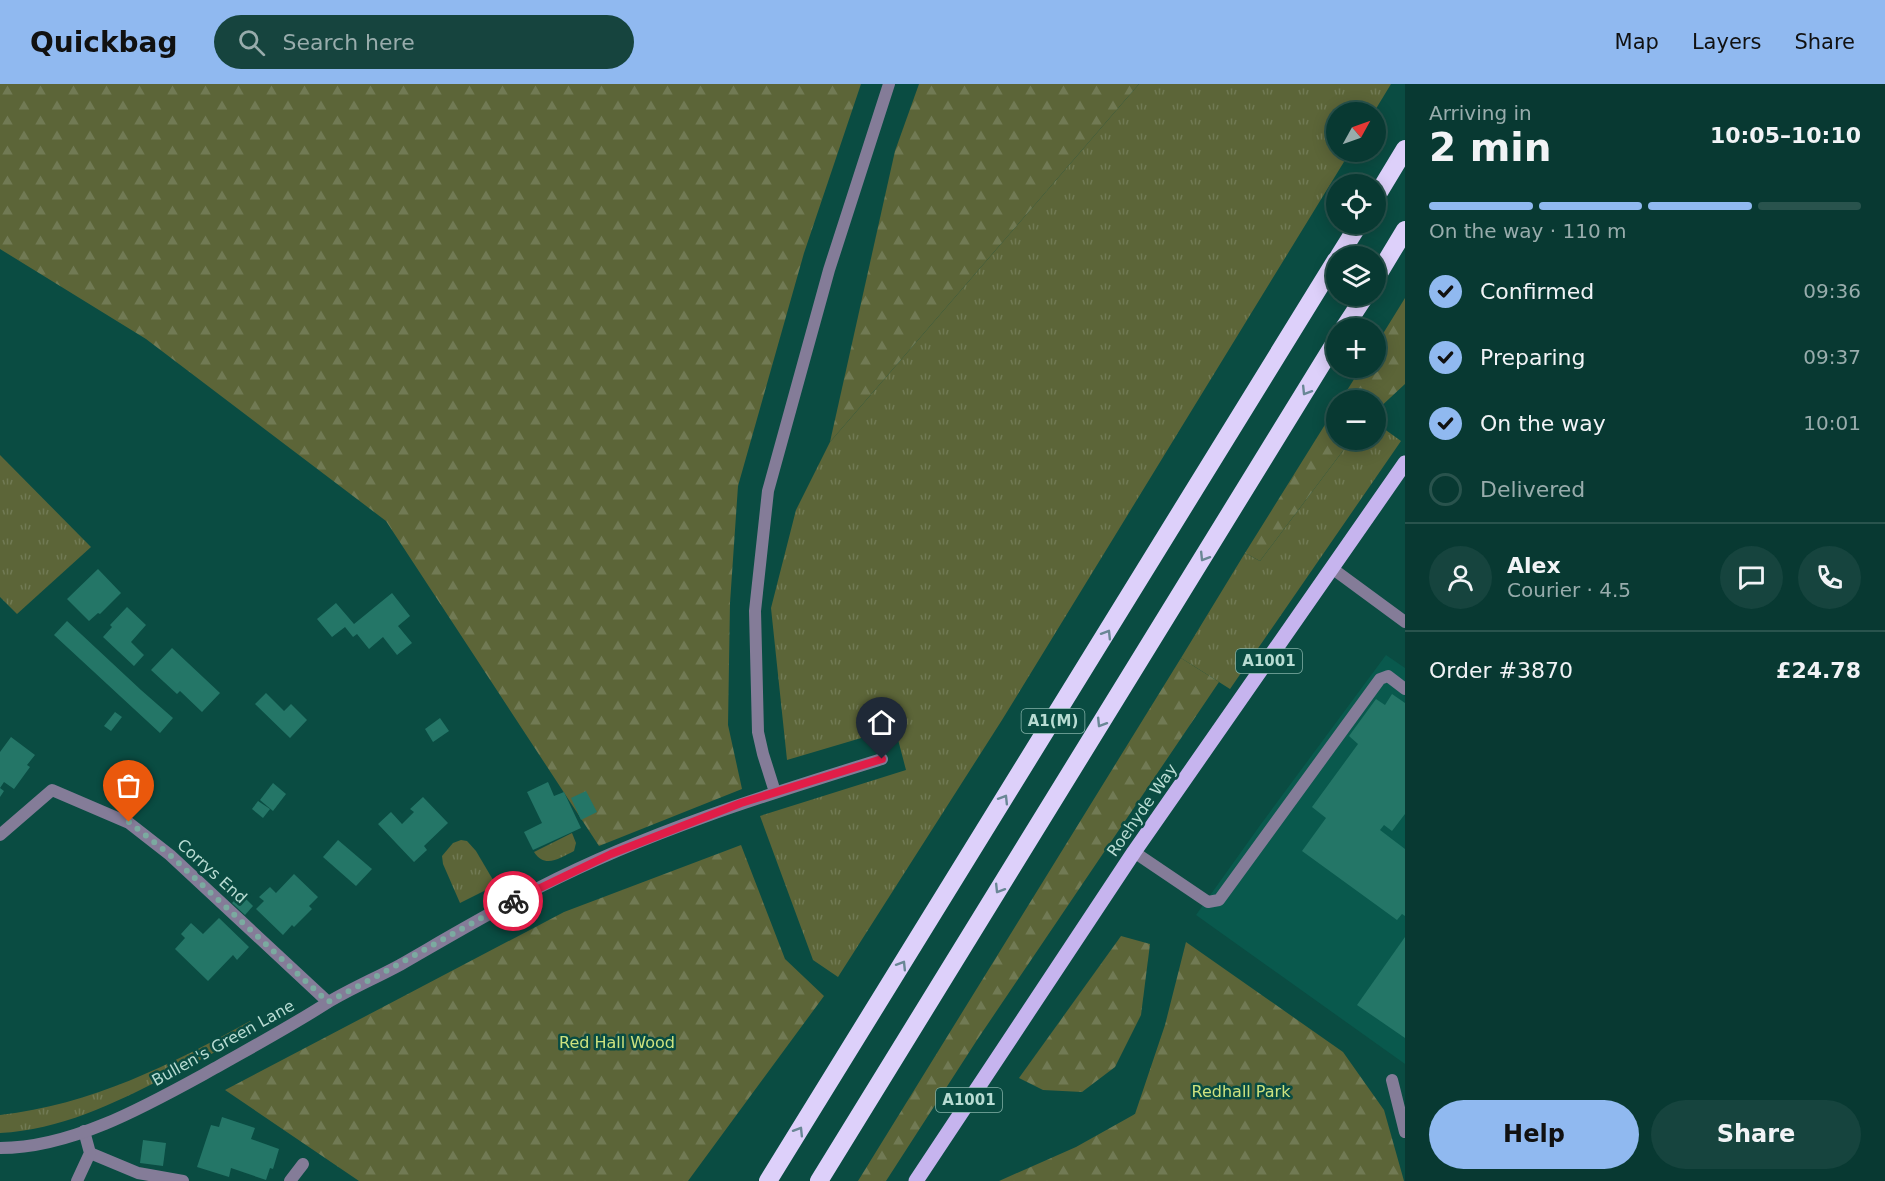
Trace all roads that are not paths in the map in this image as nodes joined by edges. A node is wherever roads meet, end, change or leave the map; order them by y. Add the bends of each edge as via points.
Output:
1 (889, 84) edge
2 (1405, 149) edge
3 (1386, 180) edge
4 (1405, 230) edge
5 (1386, 261) edge
6 (1326, 276) edge
7 (1326, 357) edge
8 (1405, 464) edge
9 (1333, 569) junction
10 (1405, 622) edge
11 (1405, 688) edge
12 (882, 759) dead end
13 (775, 792) junction
14 (0, 835) edge
15 (1134, 852) junction
16 (328, 1002) junction
17 (1392, 1080) dead end
18 (84, 1131) junction
19 (1405, 1132) edge
20 (0, 1148) edge
21 (90, 1154) junction
22 (303, 1164) dead end
23 (77, 1181) edge
24 (183, 1181) edge
25 (290, 1181) edge
26 (768, 1181) edge
27 (819, 1181) edge
28 (916, 1181) edge

1 - 13 street via 829,270 768,491 755,611 758,732
2 - 3 highway
4 - 5 highway
26 -> 6 highway, A1(M)
7 -> 27 highway, A1(M)
8 - 9 main road, Roehyde Way / A1001
9 - 10 street
9 - 15 main road, Roehyde Way / A1001
11 - 15 street via 1388,676 1380,679 1219,900 1208,902
12 - 13 street, Bullen's Green Lane
13 - 16 street, Bullen's Green Lane via 562,876
14 - 16 street, Corrys End via 52,790 129,822 170,855
15 - 28 main road, Roehyde Way / A1001
16 - 18 street, Bullen's Green Lane via 175,1090
17 - 19 street
18 - 20 street, Bullen's Green Lane via 53,1141
18 - 21 street
21 - 23 street
21 - 24 street via 138,1173
22 - 25 street

